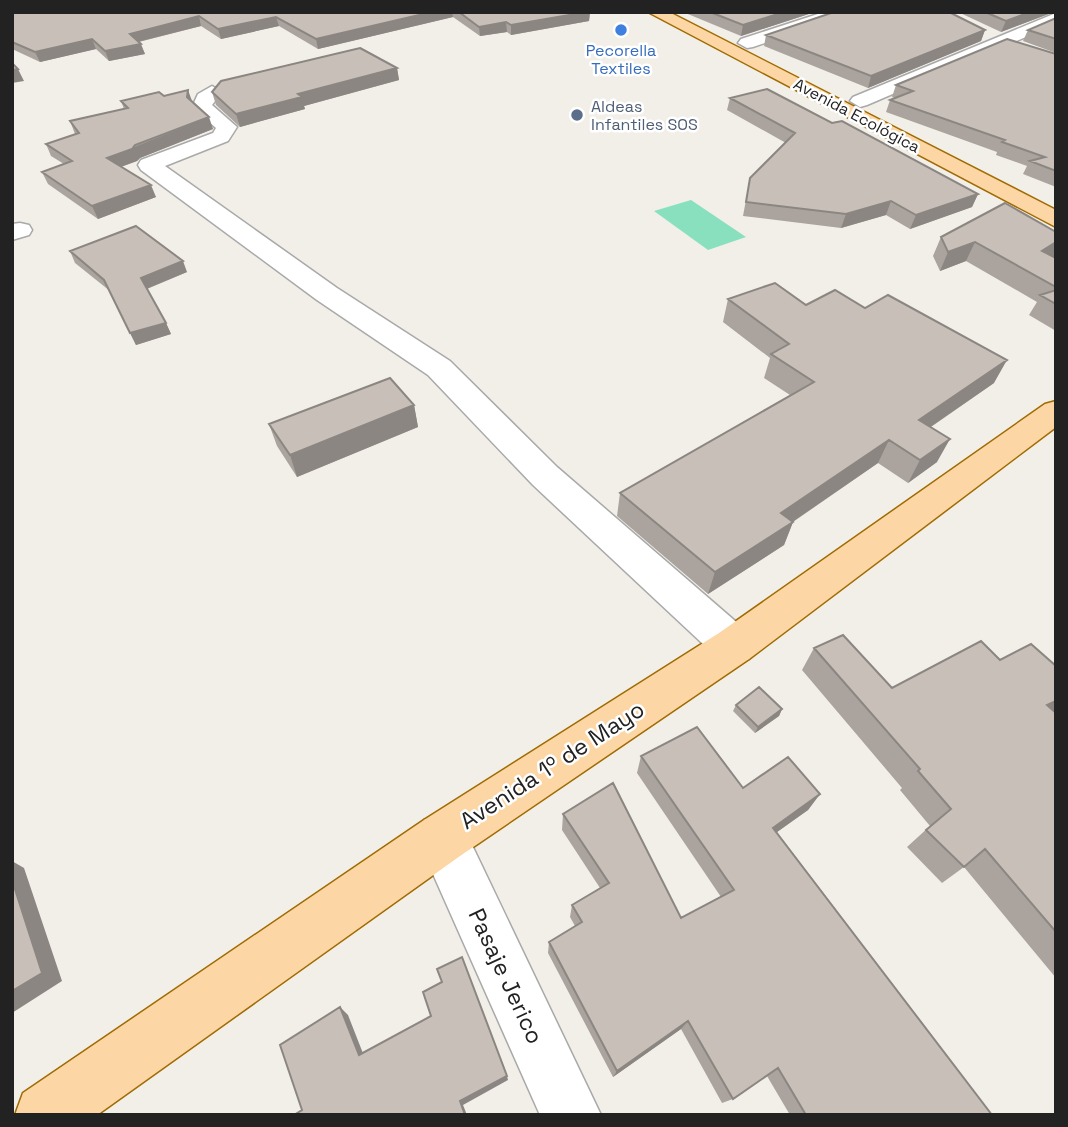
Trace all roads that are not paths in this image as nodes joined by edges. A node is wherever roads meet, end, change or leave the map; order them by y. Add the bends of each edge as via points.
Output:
1 (656, 12) edge
2 (682, 12) edge
3 (841, 12) edge
4 (1056, 18) edge
5 (981, 32) edge
6 (1003, 42) junction
7 (747, 43) junction
8 (1024, 50) edge
9 (212, 92) edge
10 (860, 102) junction
11 (1056, 201) edge
12 (1056, 220) edge
13 (1056, 411) edge
14 (734, 646) junction
15 (442, 838) junction
16 (45, 1115) edge
17 (571, 1115) edge

1 - 12 main road, Avenida Ecológica
2 - 7 main road, Avenida Ecológica
3 - 7 street
4 - 6 street
5 - 6 street
6 - 8 street
6 - 10 street
7 - 10 main road, Avenida Ecológica
9 - 14 street via 202,107 227,127 221,137 149,165 327,294 439,368 545,477
10 - 11 main road, Avenida Ecológica
13 - 14 main road, Avenida 1º de Mayo
14 - 15 main road, Avenida 1º de Mayo
15 - 16 main road, Avenida 1º de Mayo
15 - 17 street, Pasaje Jerico

